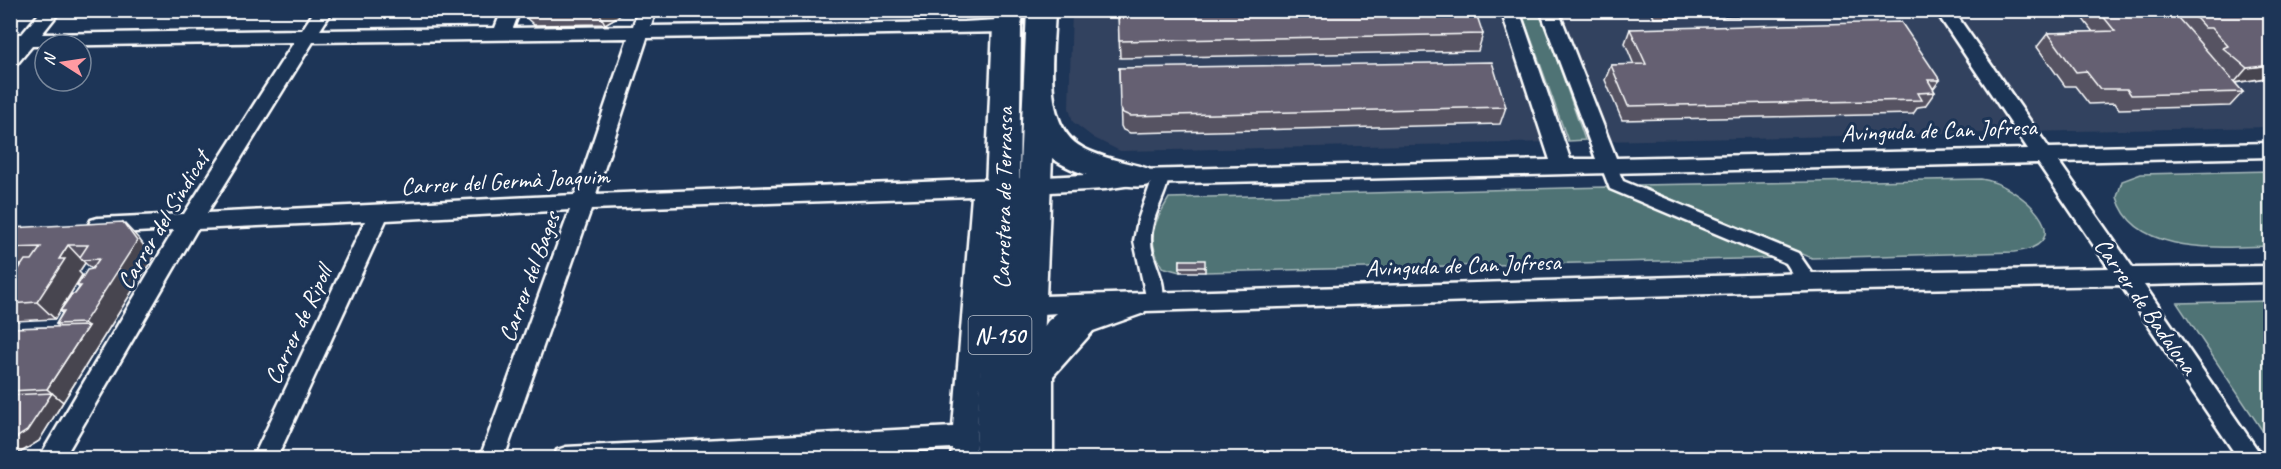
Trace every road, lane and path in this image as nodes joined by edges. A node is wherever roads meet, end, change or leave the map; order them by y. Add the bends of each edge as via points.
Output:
1 (52, 10) edge
2 (324, 10) edge
3 (511, 10) edge
4 (647, 10) edge
5 (826, 10) edge
6 (1041, 10) edge
7 (1510, 10) edge
8 (1549, 10) edge
9 (1944, 10) edge
10 (1008, 16) edge
11 (822, 30) junction
12 (639, 33) junction
13 (501, 34) junction
14 (309, 36) junction
15 (19, 39) edge
16 (10, 60) edge
17 (1038, 100) junction
18 (2271, 150) edge
19 (2041, 154) junction
20 (1609, 166) junction
21 (1563, 168) junction
22 (1150, 177) junction
23 (1035, 183) junction
24 (993, 201) junction
25 (583, 202) junction
26 (379, 213) junction
27 (190, 222) junction
28 (82, 227) edge
29 (2271, 274) edge
30 (2126, 276) junction
31 (1809, 282) junction
32 (1028, 301) junction
33 (1154, 301) junction
34 (1085, 304) junction
35 (1023, 376) junction
36 (964, 448) edge
37 (51, 459) edge
38 (265, 459) edge
39 (492, 459) edge
40 (566, 459) edge
41 (994, 459) edge
42 (1020, 459) edge
43 (1041, 459) edge
44 (2251, 459) edge

1 - 15 street
2 - 14 street, Carrer del Sindicat
3 - 13 street
4 - 12 street, Carrer del Bages
5 - 11 street
6 - 17 main road, Carretera de Terrassa / N-150
7 - 21 street
8 - 20 street
9 - 19 street, Carrer de Badalona
10 - 11 street
10 - 24 main road, Carretera de Terrassa / N-150
11 - 12 street
12 - 13 street
12 - 25 street, Carrer del Bages
13 - 14 street
14 - 15 street
14 - 27 street, Carrer del Sindicat
15 - 16 street
17 - 22 main road via 1053,141 1070,156 1097,167
17 - 23 main road, Carretera de Terrassa / N-150
18 - 19 street, Avinguda de Can Jofresa
19 - 20 street, Avinguda de Can Jofresa
19 - 30 street, Carrer de Badalona
20 - 21 street, Avinguda de Can Jofresa
20 - 31 street via 1616,185 1792,258
21 - 22 street, Avinguda de Can Jofresa
22 - 23 street, Avinguda de Can Jofresa
22 - 33 street via 1159,190 1144,227 1143,251 1152,275
23 - 24 street, Avinguda de Can Jofresa
23 - 32 main road, Carretera de Terrassa / N-150
24 - 25 street, Carrer del Germà Joaquim
24 - 32 street via 1015,231 1017,287
24 - 36 street
24 - 41 main road, Carretera de Terrassa / N-150
25 - 26 street, Carrer del Germà Joaquim
25 - 39 street, Carrer del Bages
26 - 27 street, Carrer del Germà Joaquim
26 - 38 street, Carrer de Ripoll
27 - 28 street, Carrer del Germà Joaquim
27 - 37 street, Carrer del Sindicat
29 - 30 street, Avinguda de Can Jofresa
30 - 31 street, Avinguda de Can Jofresa
30 - 44 street, Carrer de Badalona
31 - 33 street, Avinguda de Can Jofresa
32 - 34 street, Avinguda de Can Jofresa via 1043,305
32 - 35 main road, Carretera de Terrassa / N-150
33 - 34 street, Avinguda de Can Jofresa
33 - 43 street via 1085,325 1042,372
34 - 35 street via 1056,327
35 - 42 main road, Carretera de Terrassa / N-150
36 - 40 street

